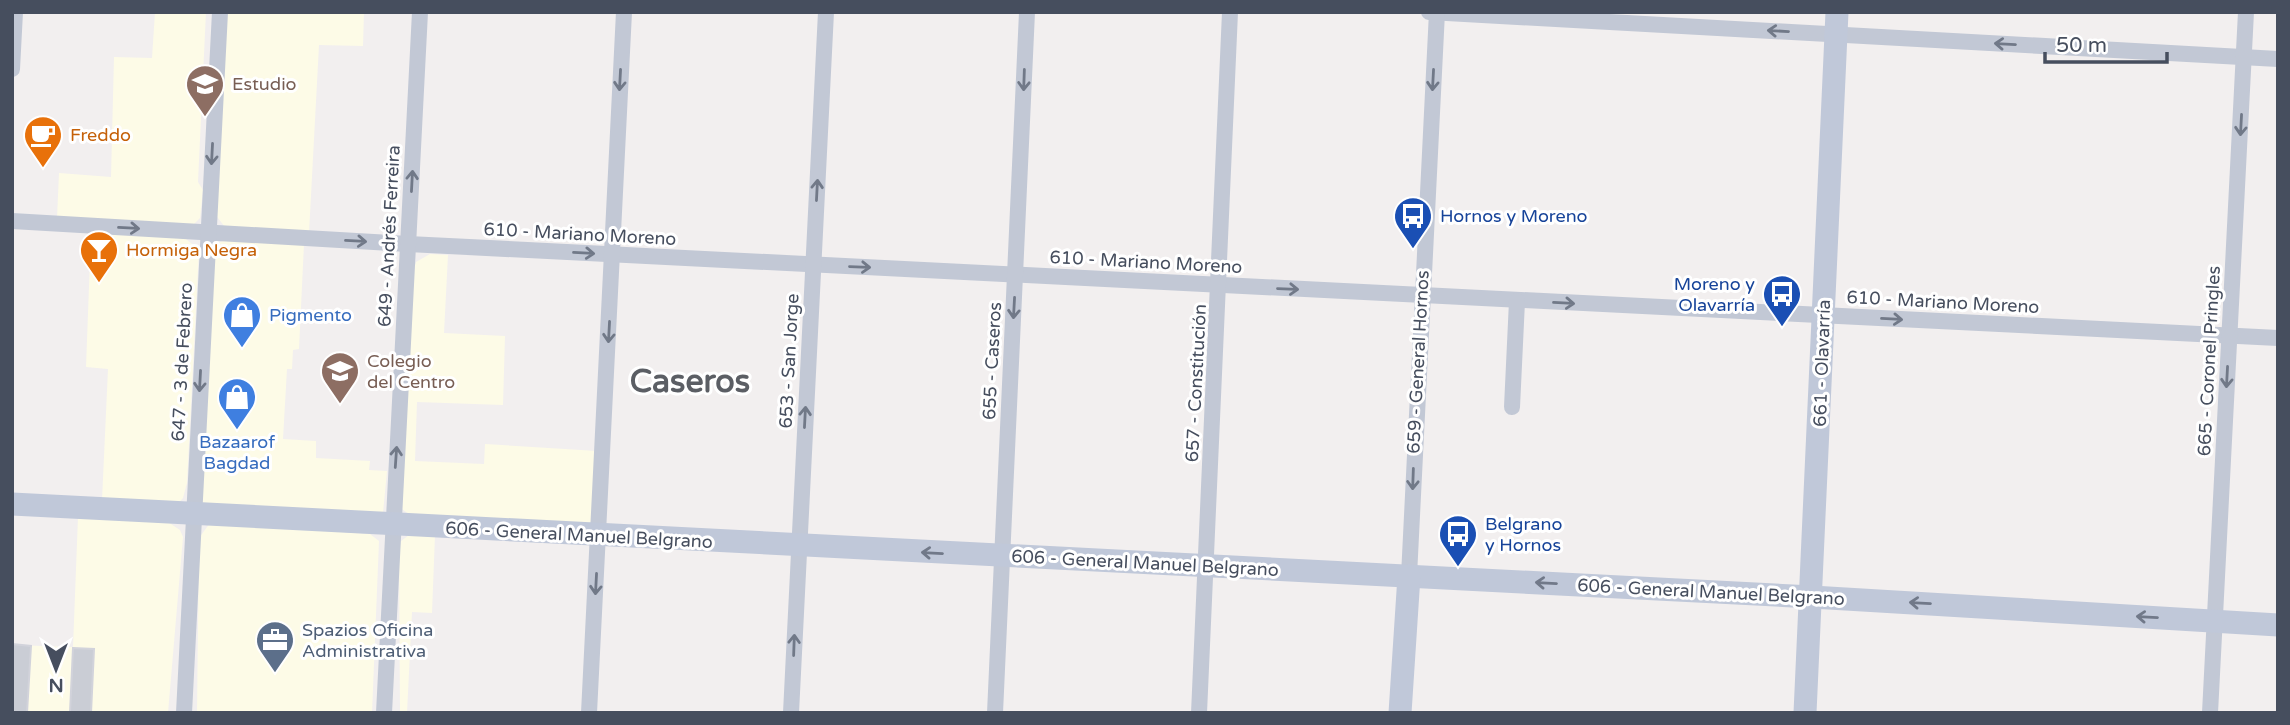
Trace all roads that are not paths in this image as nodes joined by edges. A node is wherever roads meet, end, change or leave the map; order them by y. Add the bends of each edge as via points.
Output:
1 (15, 12) edge
2 (219, 12) edge
3 (421, 12) edge
4 (624, 12) edge
5 (826, 12) edge
6 (1027, 12) edge
7 (1230, 12) edge
8 (1429, 12) edge
9 (1437, 12) edge
10 (2246, 12) edge
11 (1836, 23) edge
12 (2244, 57) junction
13 (2278, 59) edge
14 (12, 69) edge
15 (12, 221) edge
16 (207, 232) junction
17 (408, 244) junction
18 (612, 255) junction
19 (813, 265) junction
20 (1016, 273) junction
21 (1220, 286) junction
22 (1420, 294) junction
23 (1517, 300) junction
24 (1824, 316) junction
25 (2229, 335) junction
26 (2278, 338) edge
27 (1512, 407) dead end
28 (12, 505) edge
29 (193, 514) junction
30 (392, 525) junction
31 (598, 537) junction
32 (798, 546) junction
33 (1000, 556) junction
34 (1206, 567) junction
35 (1409, 576) junction
36 (1812, 597) junction
37 (2215, 621) junction
38 (2278, 625) edge
39 (184, 713) edge
40 (384, 713) edge
41 (589, 713) edge
42 (791, 713) edge
43 (995, 713) edge
44 (1199, 713) edge
45 (1400, 713) edge
46 (1805, 713) edge
47 (2210, 713) edge

1 - 14 street
2 -> 16 street, 647 - 3 de Febrero
17 -> 3 street, 649 - Andrés Ferreira
4 -> 18 street
19 -> 5 street, 653 - San Jorge
6 -> 20 street, 655 - Caseros
7 - 21 street, 657 - Constitución
8 - 9 street
11 -> 9 street
9 -> 22 street, 659 - General Hornos
10 - 12 street, 665 - Coronel Pringles
12 -> 11 street
11 - 24 street, 661 - Olavarría
12 - 13 street
12 -> 25 street, 665 - Coronel Pringles
15 -> 16 street, 610 - Mariano Moreno
16 -> 17 street, 610 - Mariano Moreno
16 -> 29 street, 647 - 3 de Febrero
17 -> 18 street, 610 - Mariano Moreno
30 -> 17 street, 649 - Andrés Ferreira
18 - 19 street, 610 - Mariano Moreno
18 -> 31 street
19 -> 20 street, 610 - Mariano Moreno
32 -> 19 street, 653 - San Jorge
20 - 21 street, 610 - Mariano Moreno
20 -> 33 street, 655 - Caseros
21 -> 22 street, 610 - Mariano Moreno
21 - 34 street, 657 - Constitución
22 - 23 street, 610 - Mariano Moreno
22 -> 35 street, 659 - General Hornos
23 -> 24 street, 610 - Mariano Moreno
23 - 27 street
24 -> 25 street, 610 - Mariano Moreno
24 - 36 street, 661 - Olavarría
25 - 26 street, 610 - Mariano Moreno
25 -> 37 street, 665 - Coronel Pringles
28 - 29 street, 606 - General Manuel Belgrano
29 - 30 street, 606 - General Manuel Belgrano
29 - 39 street, 647 - 3 de Febrero
30 - 31 street, 606 - General Manuel Belgrano
30 - 40 street, 649 - Andrés Ferreira
31 - 32 street, 606 - General Manuel Belgrano
31 -> 41 street
33 -> 32 street, 606 - General Manuel Belgrano
42 -> 32 street, 653 - San Jorge
33 - 34 street, 606 - General Manuel Belgrano
33 - 43 street, 655 - Caseros
34 - 35 street, 606 - General Manuel Belgrano
34 - 44 street, 657 - Constitución
36 -> 35 street, 606 - General Manuel Belgrano
35 - 45 street, 659 - General Hornos
37 -> 36 street, 606 - General Manuel Belgrano
36 - 46 street, 661 - Olavarría
37 - 38 street, 606 - General Manuel Belgrano
37 - 47 street, 665 - Coronel Pringles

